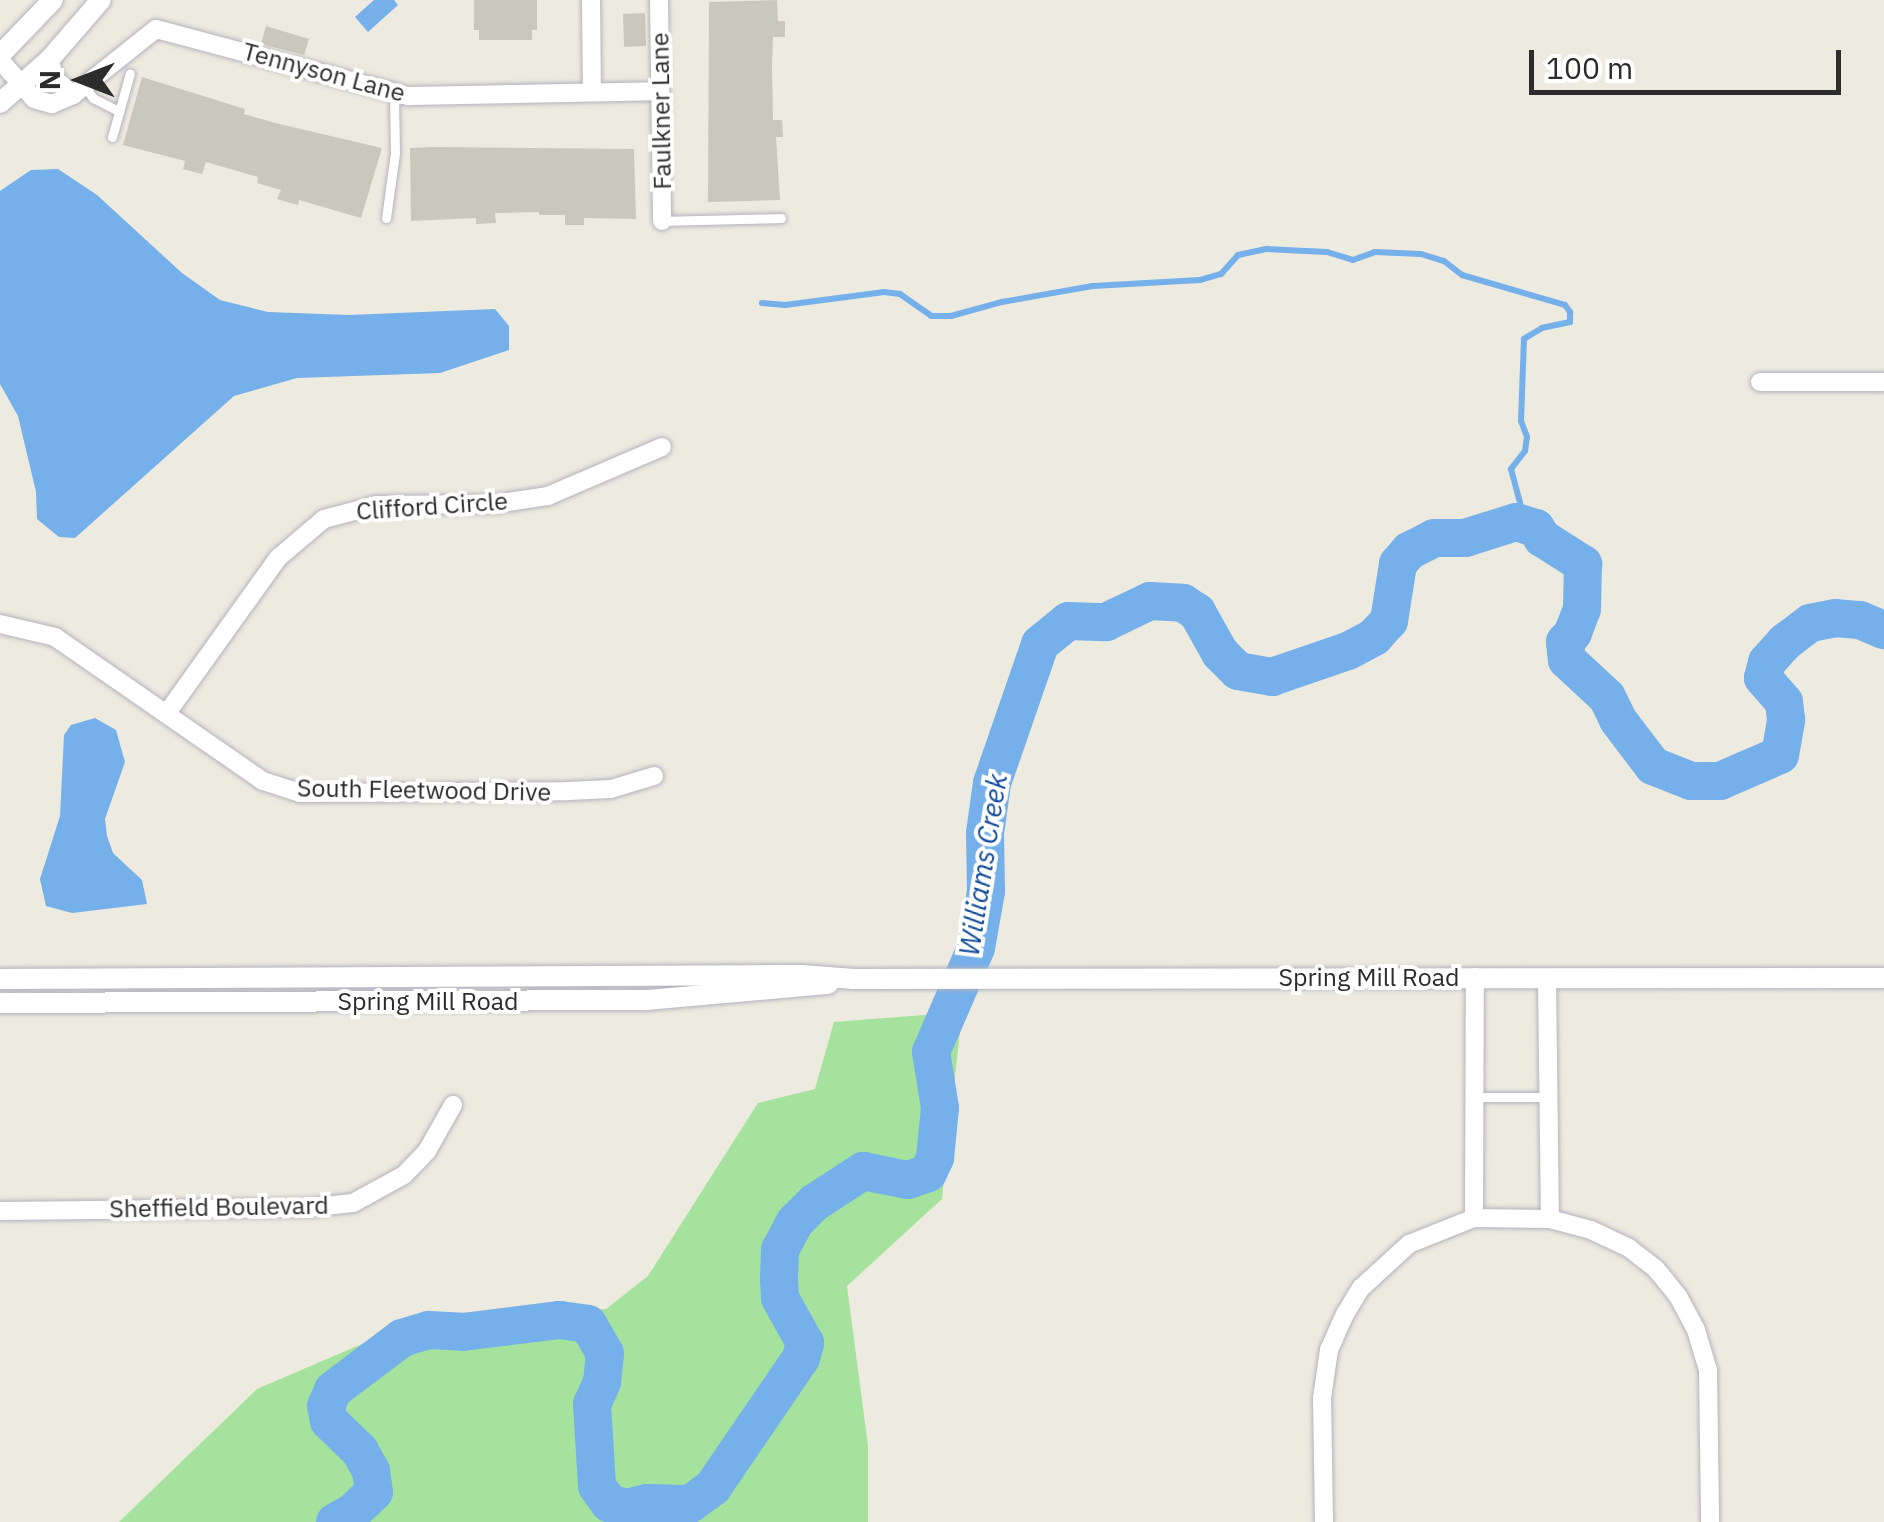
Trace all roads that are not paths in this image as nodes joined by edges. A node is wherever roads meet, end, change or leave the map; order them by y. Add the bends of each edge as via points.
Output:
1 (53, 0) edge
2 (101, 0) edge
3 (591, 0) edge
4 (659, 0) edge
5 (0, 58) edge
6 (48, 60) junction
7 (130, 73) dead end
8 (20, 86) junction
9 (78, 91) junction
10 (592, 92) junction
11 (660, 92) junction
12 (394, 94) junction
13 (0, 102) edge
14 (119, 111) junction
15 (112, 137) dead end
16 (386, 218) dead end
17 (781, 218) dead end
18 (662, 221) joint
19 (1760, 382) dead end
20 (1884, 382) edge
21 (662, 447) dead end
22 (0, 624) edge
23 (167, 714) junction
24 (654, 776) dead end
25 (1475, 977) junction
26 (1547, 978) junction
27 (1884, 978) edge
28 (854, 979) junction
29 (0, 980) edge
30 (0, 1002) edge
31 (1549, 1096) junction
32 (1474, 1097) junction
33 (453, 1105) dead end
34 (0, 1212) edge
35 (1474, 1218) junction
36 (1550, 1219) junction
37 (1324, 1522) edge
38 (1710, 1522) edge

1 - 5 street
2 - 6 street
3 - 10 street
4 - 11 street, Faulkner Lane
5 - 8 street
6 - 8 street
6 - 9 street via 56,80
7 - 14 lane
8 - 9 street via 52,104
8 - 13 street
9 - 12 street, Tennyson Lane via 144,34 165,29
9 - 14 lane
10 - 11 street, Tennyson Lane
10 - 12 street, Tennyson Lane
11 - 18 street, Faulkner Lane
12 - 16 lane
14 - 15 lane
17 - 18 lane
19 - 20 street
21 - 23 street, Clifford Circle via 548,496 495,504 377,505 324,519 278,558
22 - 23 street, South Fleetwood Drive via 55,638
23 - 24 street, South Fleetwood Drive via 264,781 300,793 568,792
25 - 26 street, Spring Mill Road
25 - 28 street, Spring Mill Road
25 - 32 street
26 - 27 street, Spring Mill Road
26 - 31 street
28 - 29 street, Spring Mill Road
28 - 30 street, Spring Mill Road via 647,1000
31 - 32 lane
31 - 36 street
32 - 35 street
33 - 34 street, Sheffield Boulevard via 427,1151 404,1174 353,1203
35 - 36 street
35 - 37 street via 1409,1244 1362,1288 1344,1316 1329,1350 1322,1398
36 - 38 street via 1629,1248 1656,1269 1687,1313 1708,1370

